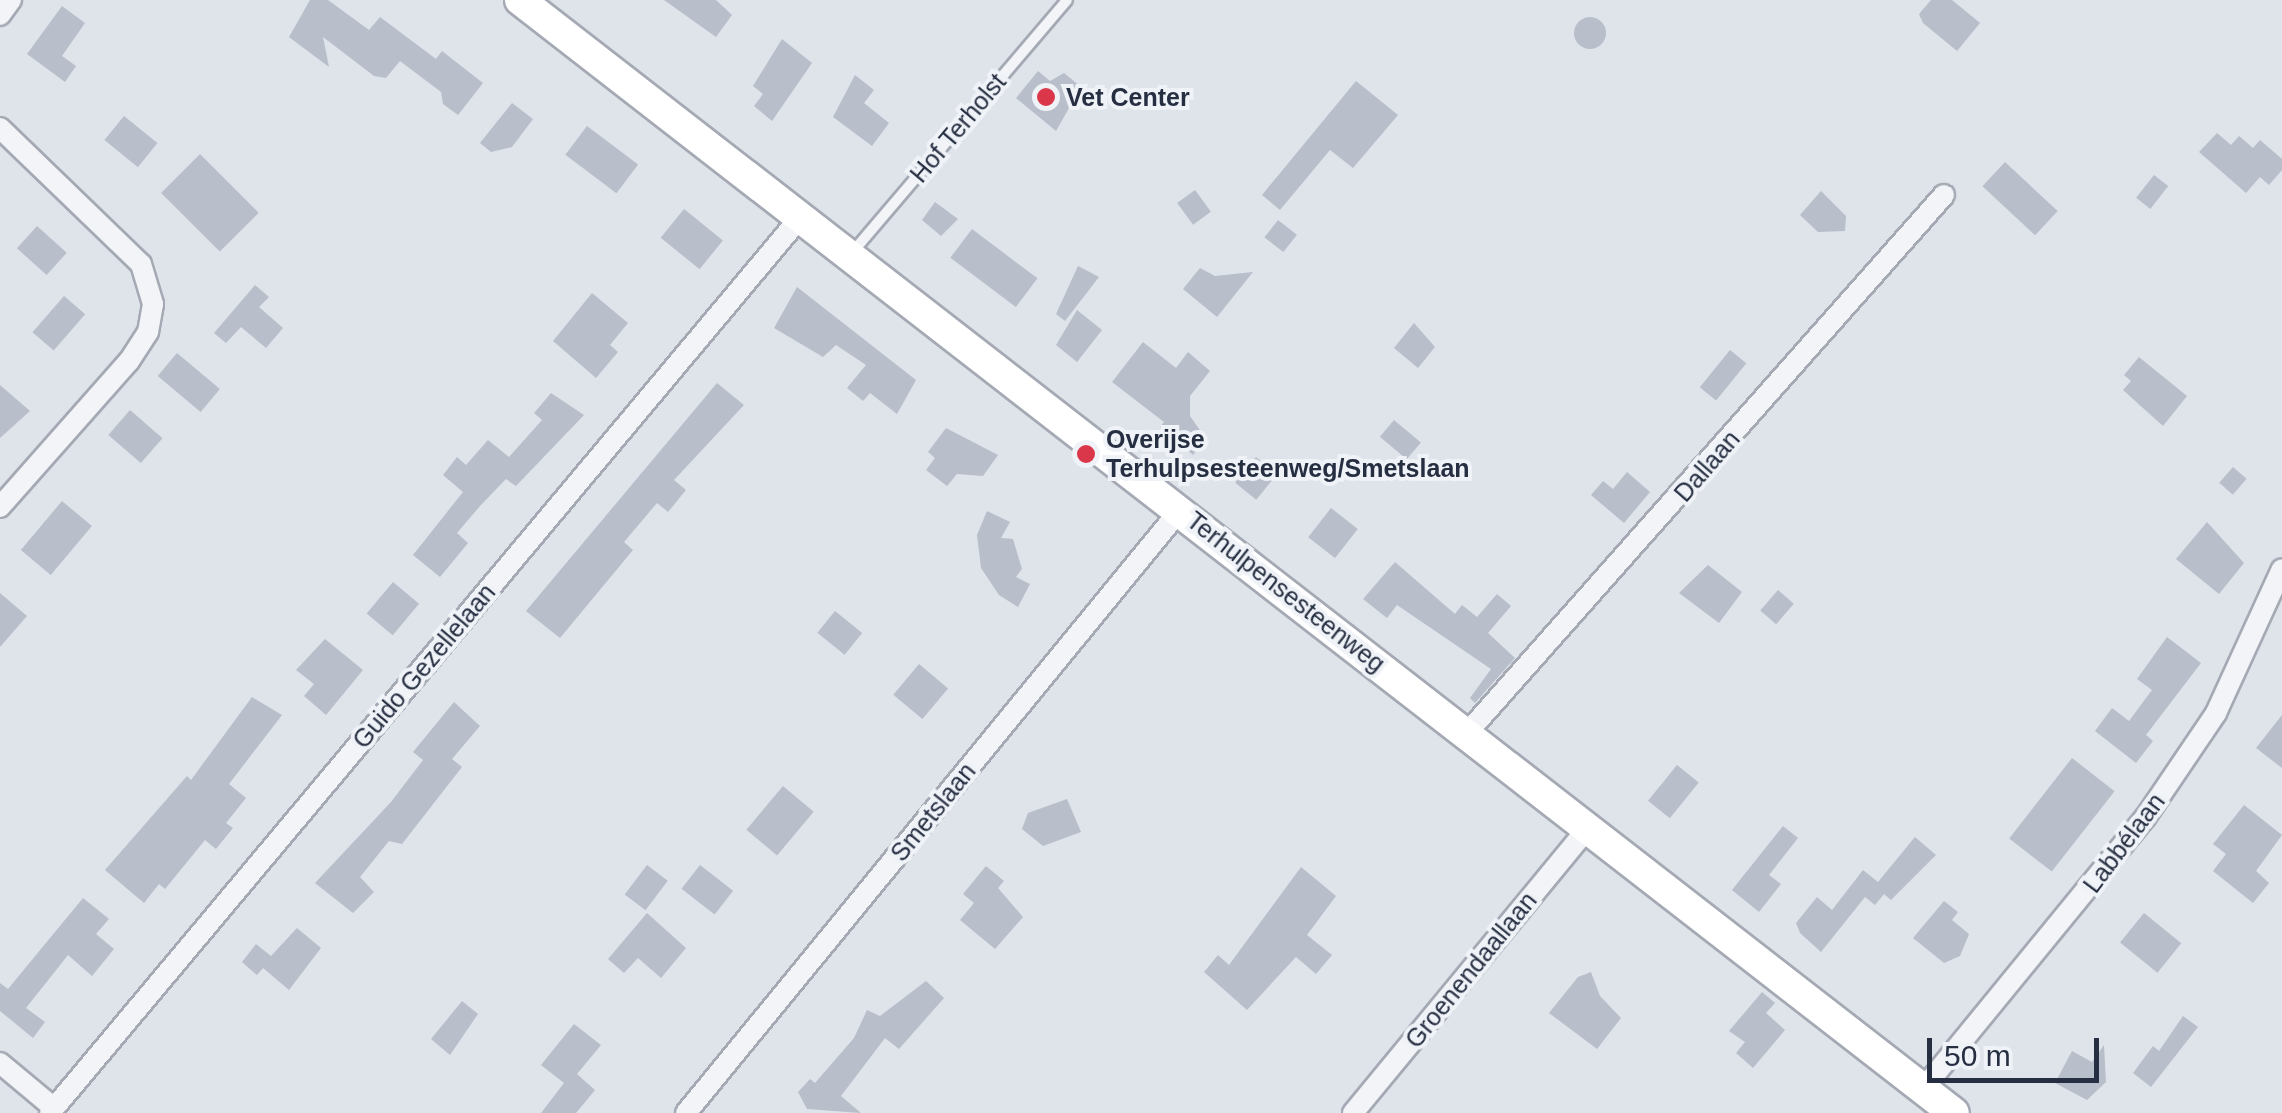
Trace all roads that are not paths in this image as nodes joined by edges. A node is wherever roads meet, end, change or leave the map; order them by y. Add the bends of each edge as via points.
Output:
1 (11, 0) edge
2 (520, 0) edge
3 (1067, 0) edge
4 (0, 15) edge
5 (0, 128) edge
6 (1944, 195) dead end
7 (798, 220) junction
8 (848, 257) junction
9 (0, 507) edge
10 (1180, 510) junction
11 (2282, 570) edge
12 (1467, 733) junction
13 (1588, 827) junction
14 (0, 1063) edge
15 (1923, 1089) junction
16 (52, 1110) edge
17 (686, 1113) edge
18 (1353, 1113) edge
19 (1954, 1113) edge

1 - 4 street
2 - 7 main road, Terhulpensesteenweg
3 - 8 lane, Hof Terholst
5 - 9 street via 140,264 153,304 148,332 130,360
6 - 12 street, Dallaan
7 - 8 main road, Terhulpensesteenweg
7 - 16 street, Guido Gezellelaan
8 - 10 main road, Terhulpensesteenweg
10 - 12 main road, Terhulpensesteenweg
10 - 17 street, Smetslaan
11 - 15 street, Labbélaan via 2216,712 2145,818
12 - 13 main road, Terhulpensesteenweg
13 - 15 main road, Terhulpensesteenweg
13 - 18 street, Groenendaallaan
14 - 16 street
15 - 19 main road, Terhulpensesteenweg

